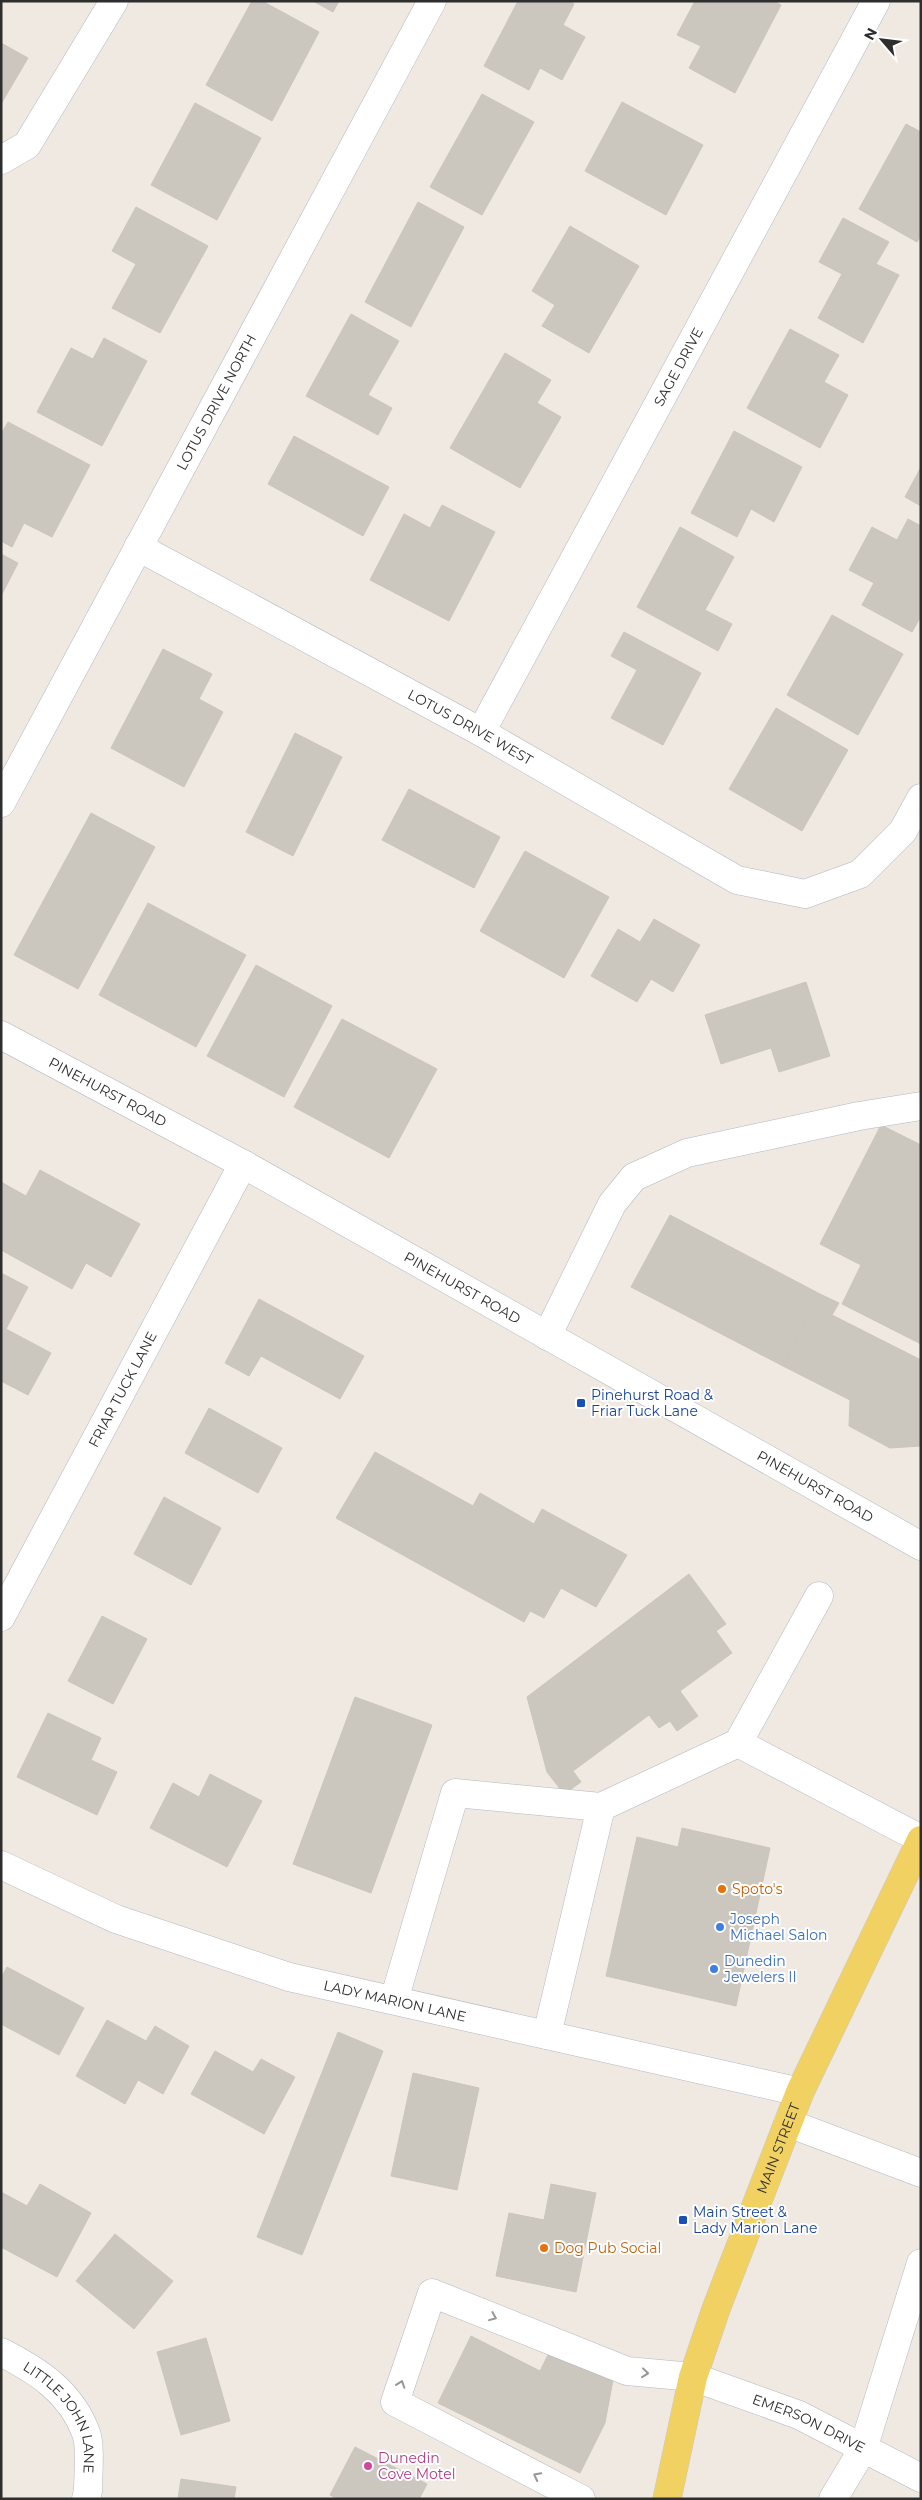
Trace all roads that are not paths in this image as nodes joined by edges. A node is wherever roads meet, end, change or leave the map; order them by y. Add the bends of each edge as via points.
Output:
1 (114, 1) edge
2 (432, 1) edge
3 (876, 1) edge
4 (1, 160) edge
5 (138, 547) junction
6 (481, 732) junction
7 (921, 798) edge
8 (1, 803) edge
9 (1, 1035) edge
10 (921, 1106) edge
11 (243, 1164) junction
12 (547, 1336) junction
13 (921, 1546) edge
14 (819, 1596) dead end
15 (1, 1616) edge
16 (738, 1743) junction
17 (601, 1807) junction
18 (921, 1840) edge
19 (1, 1865) edge
20 (394, 2000) junction
21 (547, 2035) junction
22 (800, 2092) junction
23 (788, 2123) junction
24 (921, 2173) edge
25 (921, 2263) edge
26 (1, 2352) edge
27 (693, 2377) junction
28 (863, 2449) junction
29 (921, 2478) edge
30 (86, 2499) edge
31 (581, 2499) edge
32 (667, 2499) edge
33 (833, 2499) edge

1 - 4 street via 27,145
2 - 5 street, LOTUS DRIVE NORTH
3 - 6 street, SAGE DRIVE
5 - 6 street, LOTUS DRIVE WEST
5 - 8 street, LOTUS DRIVE NORTH
6 - 7 street, LOTUS DRIVE WEST via 737,880 805,894 860,874 903,831
9 - 11 street, PINEHURST ROAD
10 - 12 street via 687,1154 634,1177 612,1204
11 - 12 street, PINEHURST ROAD
11 - 15 street, FRIAR TUCK LANE
12 - 13 street, PINEHURST ROAD
14 - 16 street
16 - 17 street
16 - 18 street
17 - 20 street via 455,1793
17 - 21 street
18 - 22 main road, MAIN STREET
19 - 20 street, LADY MARION LANE via 116,1918 289,1977
20 - 21 street, LADY MARION LANE
21 - 22 street, LADY MARION LANE
22 - 23 main road, MAIN STREET
23 - 24 street
23 - 27 main road, MAIN STREET
25 - 28 street
26 - 30 street, LITTLE JOHN LANE via 25,2364 63,2393 87,2434
27 - 28 street, EMERSON DRIVE via 798,2415
31 -> 27 street, EMERSON DRIVE via 395,2402 432,2293 627,2371
27 - 32 main road, MAIN STREET
28 - 29 street, EMERSON DRIVE
28 - 33 street

